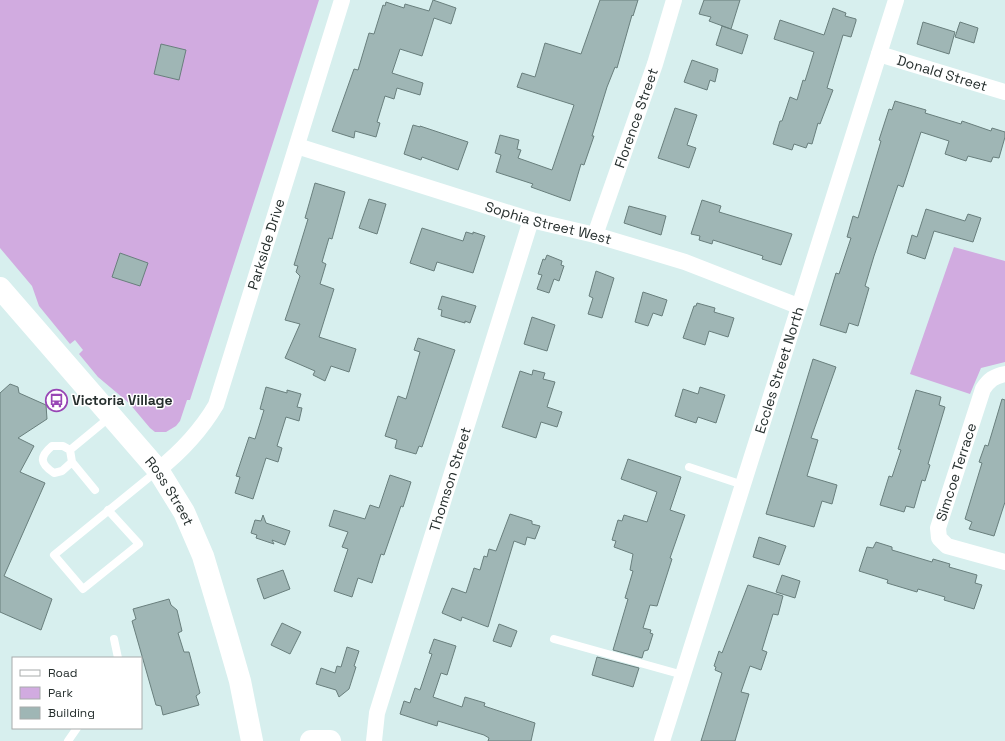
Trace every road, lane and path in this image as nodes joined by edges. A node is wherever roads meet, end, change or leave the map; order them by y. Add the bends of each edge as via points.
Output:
1 (342, 0) edge
2 (674, 0) edge
3 (896, 0) edge
4 (879, 54) junction
5 (1005, 92) edge
6 (297, 146) junction
7 (531, 220) junction
8 (595, 235) junction
9 (0, 288) edge
10 (798, 306) junction
11 (1005, 374) edge
12 (110, 416) junction
13 (70, 450) junction
14 (72, 462) junction
15 (689, 467) dead end
16 (158, 470) junction
17 (742, 485) junction
18 (95, 490) dead end
19 (108, 510) junction
20 (1005, 562) edge
21 (554, 639) dead end
22 (114, 640) dead end
23 (118, 657) edge
24 (683, 675) junction
25 (76, 729) edge
26 (68, 741) edge
27 (252, 741) edge
28 (311, 741) edge
29 (330, 741) edge
30 (374, 741) edge
31 (662, 741) edge

1 - 6 street, Parkside Drive
2 - 8 street, Florence Street via 655,64
3 - 4 street, Eccles Street North
4 - 5 street, Donald Street
4 - 10 street, Eccles Street North
6 - 7 street, Sophia Street West
6 - 16 street, Parkside Drive via 216,405 202,428 179,454
7 - 8 street, Sophia Street West
7 - 30 street, Thomson Street via 377,713
8 - 10 street, Sophia Street West via 685,262
9 - 12 main road, Ross Street
10 - 17 street, Eccles Street North
11 - 20 street, Simcoe Terrace via 988,381 983,389 938,528 939,538 947,546
12 - 13 lane
12 - 16 main road, Ross Street
13 - 14 lane
13 - 14 lane via 63,446 52,446 44,452 42,461 46,468 54,473 62,471
14 - 18 lane
15 - 17 lane
16 - 19 lane
16 - 27 main road, Ross Street via 184,512 202,556 240,681
17 - 24 street, Eccles Street North
19 - 19 lane via 54,555 83,589 139,544
21 - 24 lane
22 - 23 lane
24 - 31 street, Eccles Street North
25 - 26 lane
28 - 29 main road

